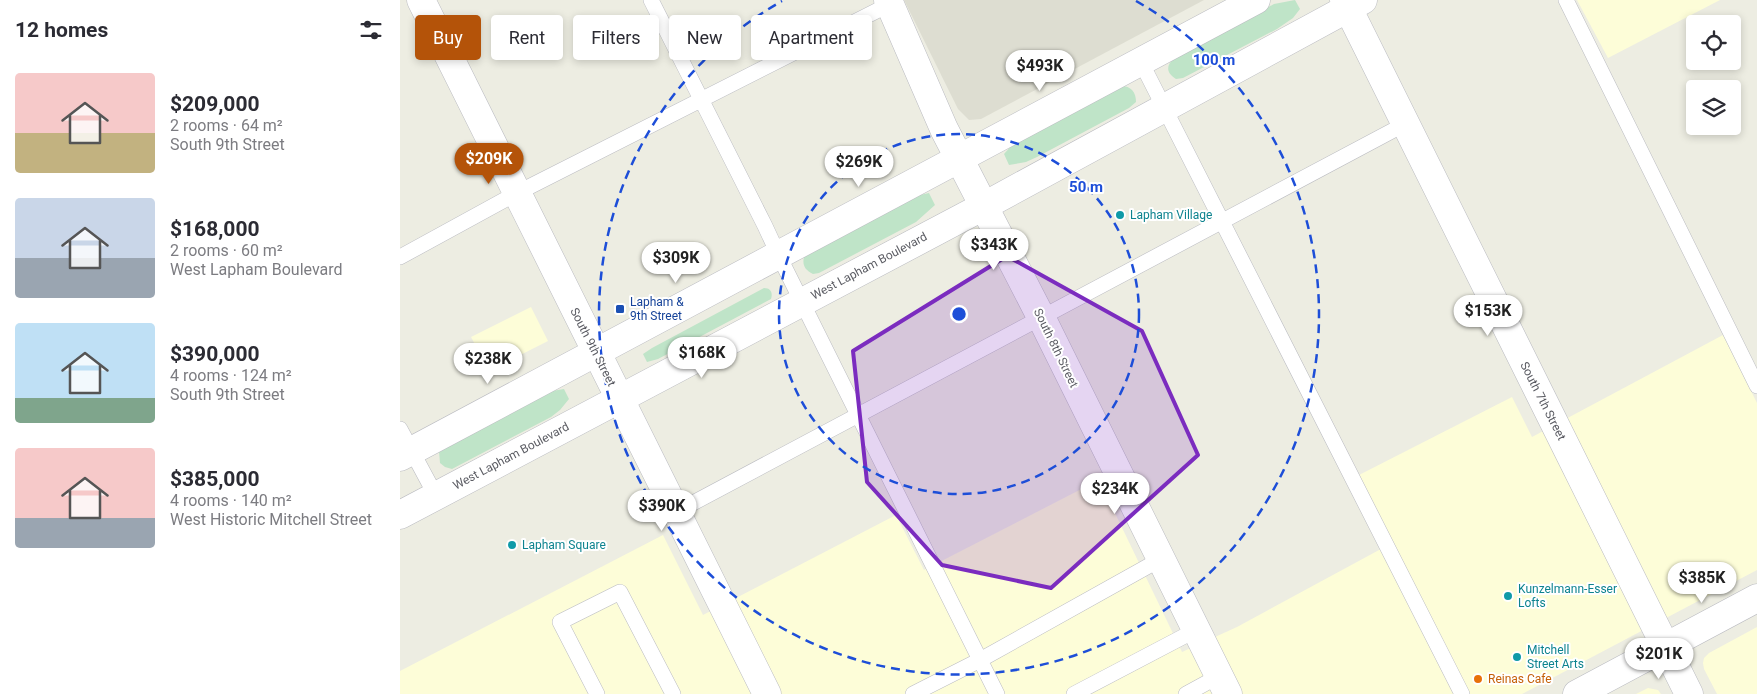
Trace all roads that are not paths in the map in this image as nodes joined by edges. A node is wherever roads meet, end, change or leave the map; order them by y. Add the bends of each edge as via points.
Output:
1 (421, 0) edge
2 (650, 0) edge
3 (1256, 0) edge
4 (1566, 0) edge
5 (889, 2) edge
6 (1351, 3) edge
7 (1141, 62) junction
8 (701, 100) junction
9 (1164, 108) junction
10 (1406, 124) junction
11 (960, 159) junction
12 (517, 193) junction
13 (984, 206) junction
14 (1221, 221) junction
15 (778, 254) junction
16 (400, 257) edge
17 (802, 302) junction
18 (1041, 317) junction
19 (595, 351) junction
20 (1757, 386) edge
21 (619, 399) junction
22 (858, 416) junction
23 (404, 445) edge
24 (436, 496) junction
25 (676, 512) junction
26 (400, 515) edge
27 (1161, 559) junction
28 (1757, 598) edge
29 (1196, 630) junction
30 (1666, 647) junction
31 (980, 660) junction
32 (1223, 685) edge
33 (597, 694) edge
34 (672, 694) edge
35 (767, 694) edge
36 (913, 694) edge
37 (997, 694) edge
38 (1074, 694) edge
39 (1186, 694) edge
40 (1462, 694) edge
41 (1577, 694) edge
42 (1690, 694) edge

1 - 12 street, South 9th Street
2 - 8 lane
3 - 7 street
4 - 20 lane
5 - 8 lane
5 - 11 street, South 8th Street
6 - 9 street, West Lapham Boulevard
6 - 10 street, South 7th Street
7 - 9 lane
7 - 11 street
8 - 12 lane
8 - 15 lane
9 - 13 street, West Lapham Boulevard
9 - 14 lane
10 - 14 lane
10 - 30 street, South 7th Street
11 - 13 street, South 8th Street
11 - 15 street
12 - 16 lane
12 - 19 street, South 9th Street
13 - 17 street, West Lapham Boulevard
13 - 18 street, South 8th Street
14 - 18 lane
14 - 40 lane
15 - 17 lane
15 - 19 street
17 - 21 street, West Lapham Boulevard
17 - 22 lane
18 - 22 lane
18 - 27 street, South 8th Street
19 - 21 street, South 9th Street
19 - 23 street
21 - 24 street, West Lapham Boulevard
21 - 25 street, South 9th Street
22 - 25 lane
22 - 31 lane
23 - 24 lane
24 - 26 street, West Lapham Boulevard
25 - 35 street, South 9th Street
27 - 29 street, South 8th Street
27 - 31 lane
28 - 30 street
29 - 32 street, South 8th Street
29 - 38 lane
30 - 41 street
30 - 42 street, South 7th Street
31 - 36 lane
31 - 37 lane
32 - 39 lane
33 - 34 lane via 560,622 620,592

